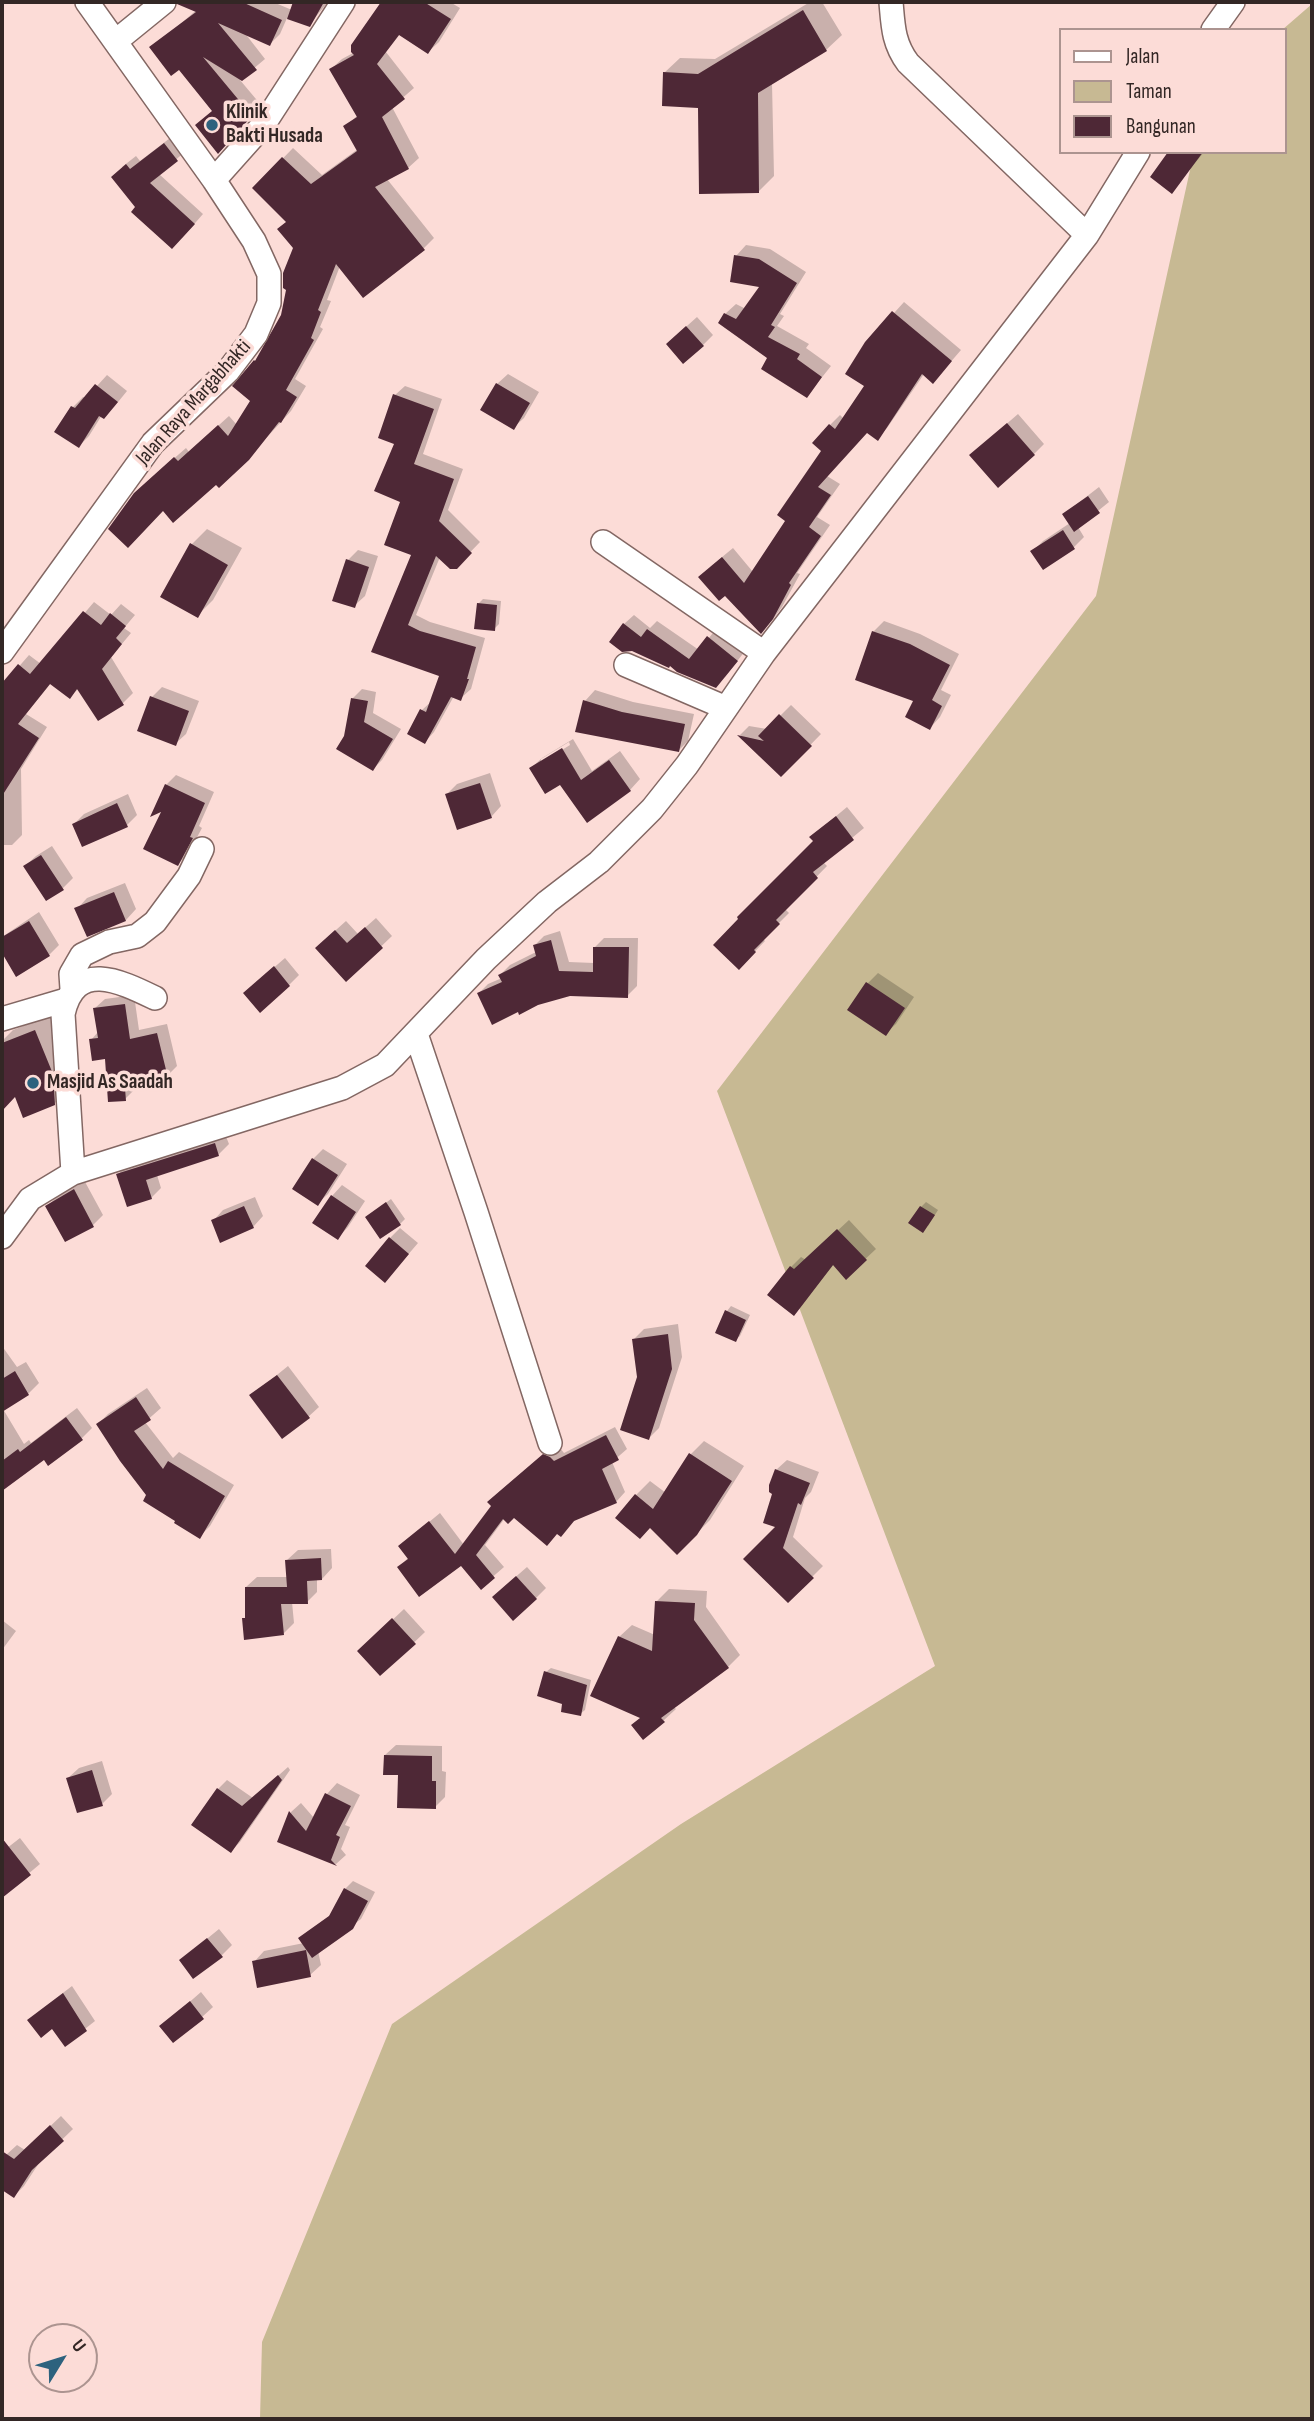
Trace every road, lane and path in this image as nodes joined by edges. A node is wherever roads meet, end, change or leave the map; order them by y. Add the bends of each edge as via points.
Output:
1 (87, 2) edge
2 (164, 2) edge
3 (343, 2) edge
4 (891, 2) edge
5 (1233, 2) edge
6 (1214, 28) edge
7 (116, 41) junction
8 (1137, 154) edge
9 (214, 180) junction
10 (1087, 235) junction
11 (603, 542) dead end
12 (2, 652) edge
13 (764, 653) junction
14 (626, 666) dead end
15 (726, 708) junction
16 (202, 849) dead end
17 (69, 995) junction
18 (155, 998) dead end
19 (2, 1019) edge
20 (416, 1034) junction
21 (73, 1173) junction
22 (2, 1237) edge
23 (550, 1443) dead end

1 - 7 street, Jalan Raya Margabhakti
2 - 7 street
3 - 9 street via 264,124
4 - 10 street via 893,36 908,63
5 - 6 street
7 - 9 street, Jalan Raya Margabhakti
8 - 10 street
9 - 12 street, Jalan Raya Margabhakti via 254,241 269,274 269,303 256,334 228,371 153,443
10 - 13 street
11 - 13 street
13 - 15 street
14 - 15 street
15 - 20 street via 652,809 599,862 547,902 486,959
16 - 17 street via 189,876 155,922 137,936 82,955 71,974
17 - 18 street via 94,979 106,978
17 - 19 street
17 - 21 street via 63,1014
20 - 21 street via 385,1065 342,1088
20 - 23 street
21 - 22 street via 30,1199

